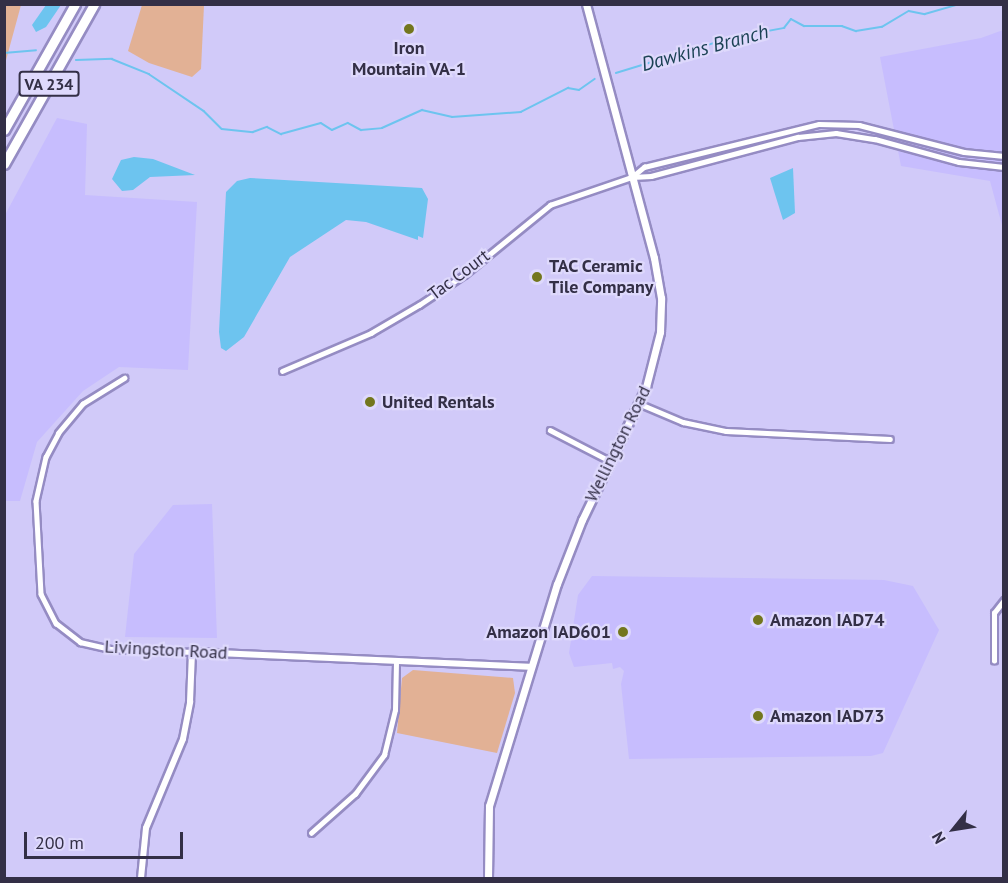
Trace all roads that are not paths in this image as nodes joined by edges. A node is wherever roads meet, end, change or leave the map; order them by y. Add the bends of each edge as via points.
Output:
1 (75, 4) edge
2 (94, 4) edge
3 (586, 4) edge
4 (4, 130) edge
5 (1004, 156) edge
6 (4, 164) edge
7 (1004, 167) edge
8 (633, 177) junction
9 (282, 371) dead end
10 (125, 378) dead end
11 (638, 403) junction
12 (550, 430) dead end
13 (890, 439) dead end
14 (610, 461) junction
15 (1004, 600) edge
16 (192, 652) junction
17 (396, 661) junction
18 (994, 661) dead end
19 (532, 667) junction
20 (311, 833) dead end
21 (141, 879) edge
22 (488, 879) edge

1 - 4 highway, VA 234
2 - 6 highway, VA 234
3 - 8 main road, Wellington Road
5 - 8 street via 964,152 859,125 819,124 644,167
7 - 8 street via 959,162 836,133 798,137 651,176
8 - 9 street, Tac Court via 550,204 464,275 419,305 371,333
8 - 11 main road, Wellington Road via 654,258 661,306 657,355
10 - 16 street, Livingston Road via 83,404 58,434 46,457 36,511 41,594 56,623 80,642 111,649
11 - 13 street via 683,422 726,431
11 - 14 main road, Wellington Road
12 - 14 street
14 - 19 main road, Wellington Road via 568,553
15 - 18 street via 994,613
16 - 17 street, Livingston Road
16 - 21 street via 184,733 146,828
17 - 19 street, Livingston Road
17 - 20 street via 394,719 384,755 355,794
19 - 22 main road, Wellington Road via 489,806

